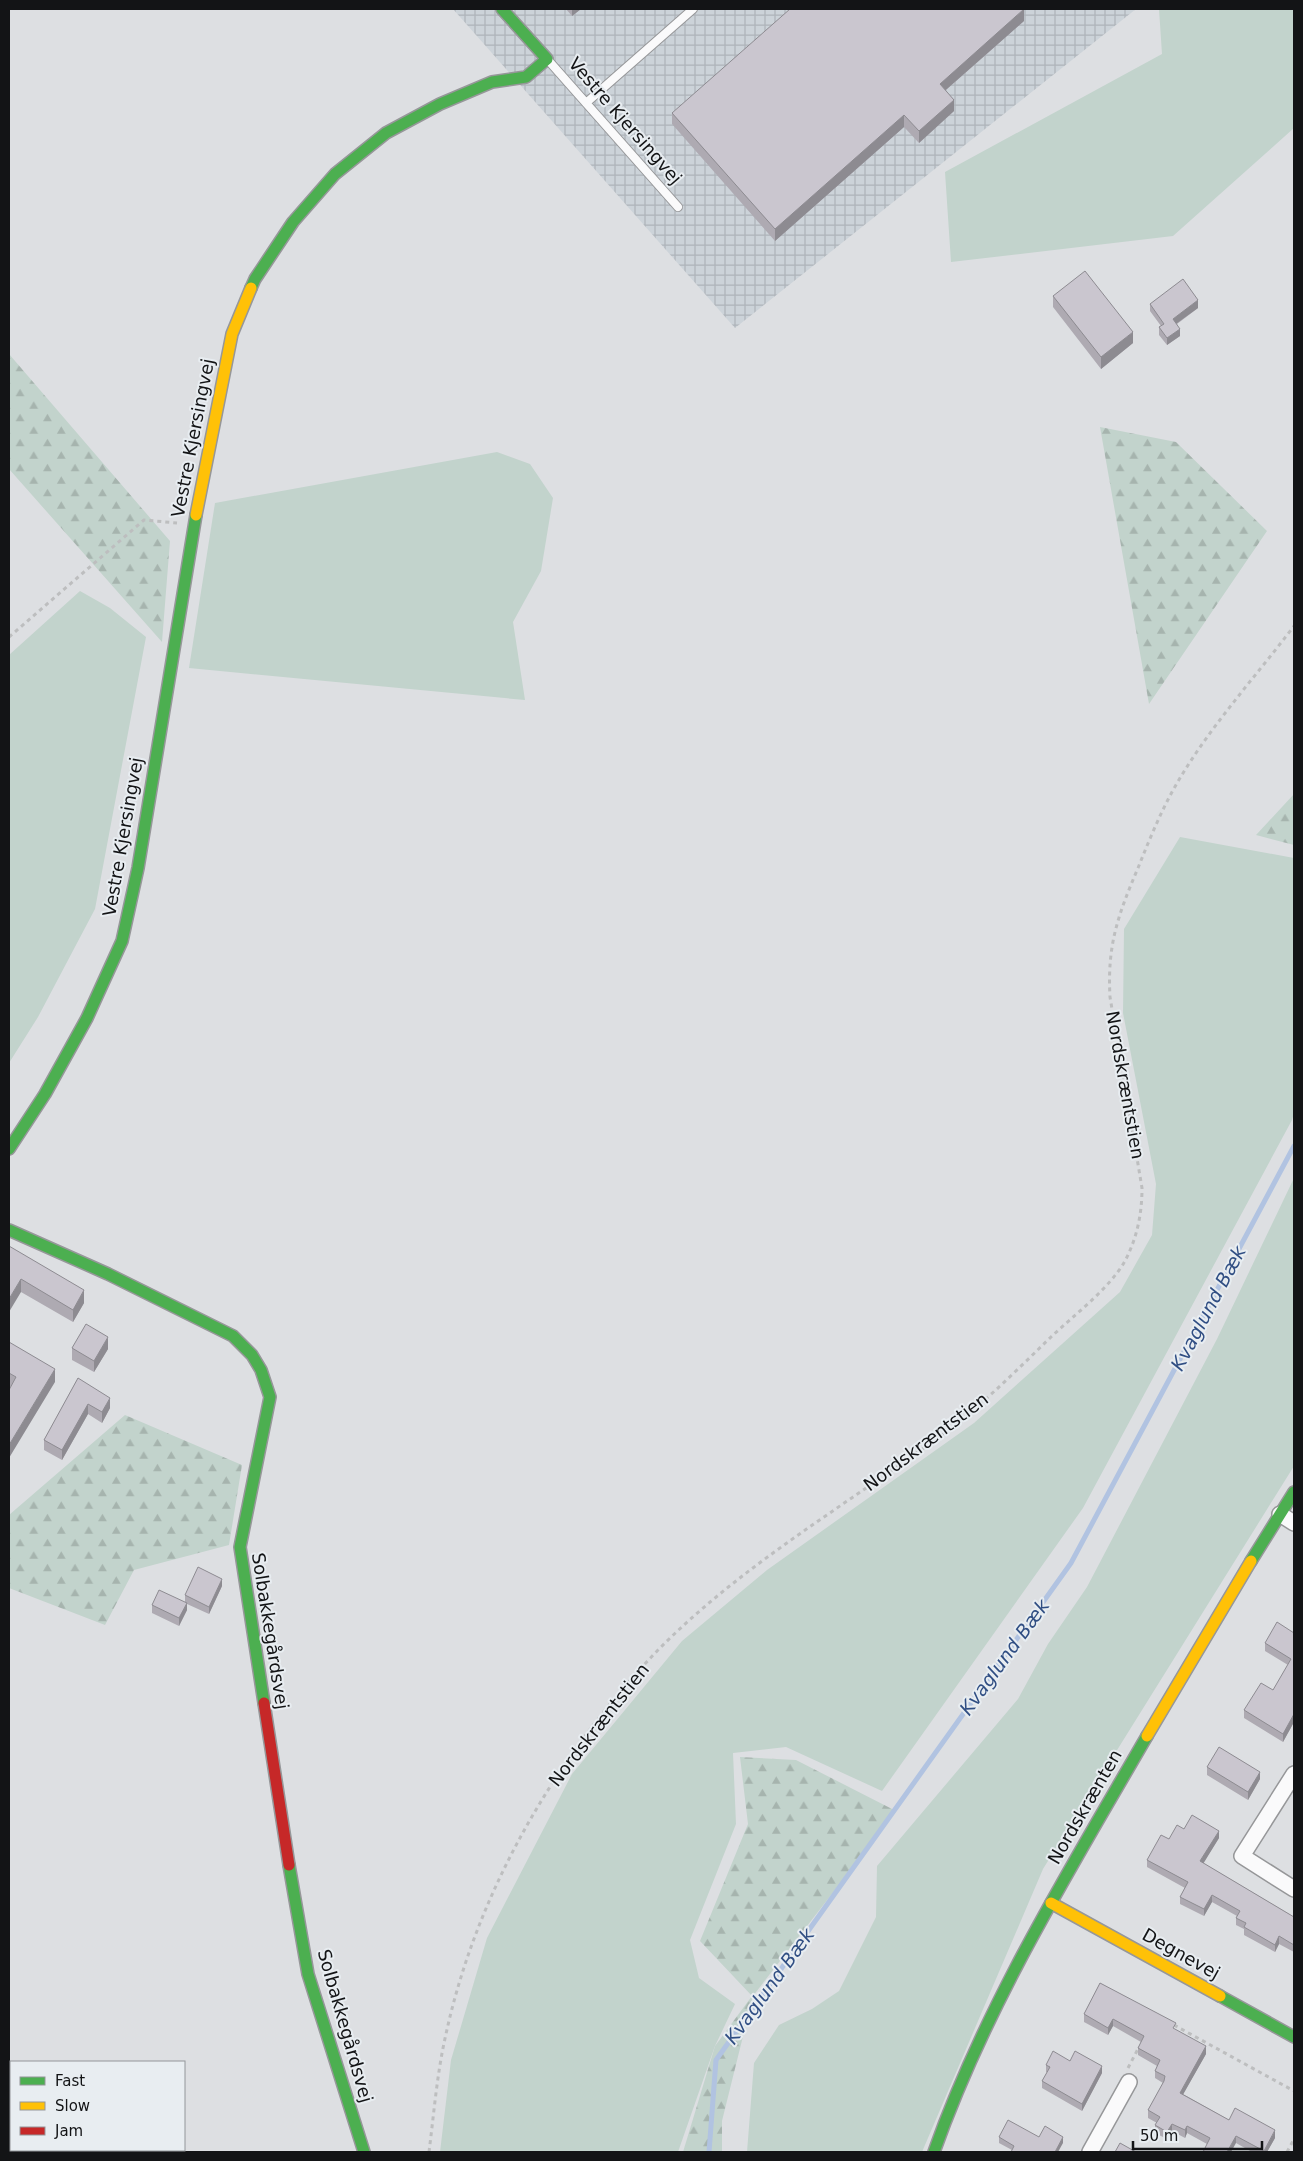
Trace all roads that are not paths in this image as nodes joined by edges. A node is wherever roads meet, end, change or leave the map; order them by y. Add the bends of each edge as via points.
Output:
1 (502, 9) edge
2 (693, 9) edge
3 (547, 58) junction
4 (586, 103) junction
5 (678, 207) dead end
6 (9, 1149) edge
7 (9, 1230) edge
8 (1294, 1492) edge
9 (1280, 1514) junction
10 (1294, 1523) edge
11 (1294, 1774) edge
12 (1294, 1889) edge
13 (1051, 1903) junction
14 (1294, 2037) edge
15 (1129, 2082) road end
16 (364, 2152) edge
17 (934, 2152) edge
18 (1090, 2152) edge

1 - 3 street
2 - 4 lane
3 - 4 lane, Vestre Kjersingvej
3 - 6 street, Vestre Kjersingvej via 526,77 492,82 440,104 386,133 335,174 293,222 255,279 232,334 194,525 138,868 122,941 88,1018 46,1094
4 - 5 lane, Vestre Kjersingvej
7 - 16 street, Solbakkegårdsvej via 108,1274 233,1336 247,1347 267,1380 270,1397 240,1547 241,1562 308,1974
8 - 9 street, Nordskrænten
9 - 10 street
9 - 13 street, Nordskrænten via 1180,1676
11 - 12 street via 1242,1856
13 - 14 street, Degnevej
13 - 17 street, Nordskrænten via 972,2053
15 - 18 street

